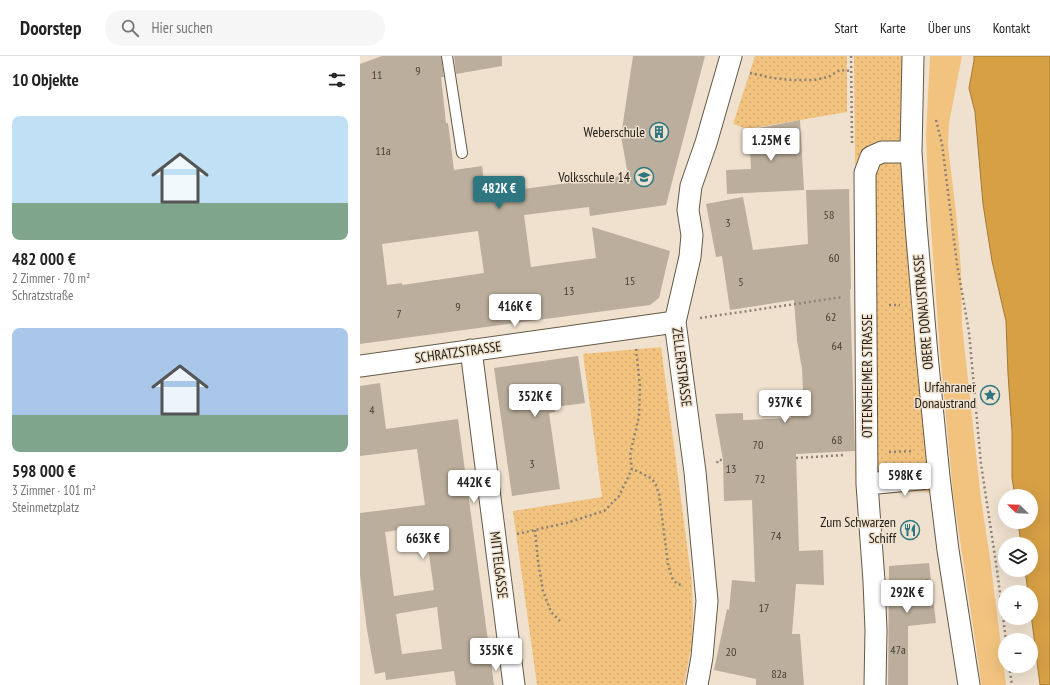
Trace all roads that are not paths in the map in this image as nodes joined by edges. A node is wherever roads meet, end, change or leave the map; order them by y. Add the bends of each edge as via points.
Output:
1 (447, 56) edge
2 (731, 56) edge
3 (913, 56) edge
4 (911, 152) junction
5 (462, 153) dead end
6 (684, 320) junction
7 (471, 350) junction
8 (360, 366) edge
9 (939, 477) junction
10 (867, 484) junction
11 (514, 685) edge
12 (697, 685) edge
13 (875, 685) edge
14 (969, 685) edge

1 - 5 lane
2 - 6 street, ZELLERSTRASSE via 691,186 688,210 692,235
3 - 4 street, OBERE DONAUSTRASSE
4 - 9 street, OBERE DONAUSTRASSE
4 - 10 street, OTTENSHEIMER STRASSE via 882,152 871,157 866,172
6 - 7 street, SCHRATZSTRASSE
6 - 12 street, ZELLERSTRASSE via 707,601
7 - 8 street, SCHRATZSTRASSE
7 - 11 street, MITTELGASSE
9 - 10 street
9 - 14 street, OBERE DONAUSTRASSE
10 - 13 street, OTTENSHEIMER STRASSE via 876,630

